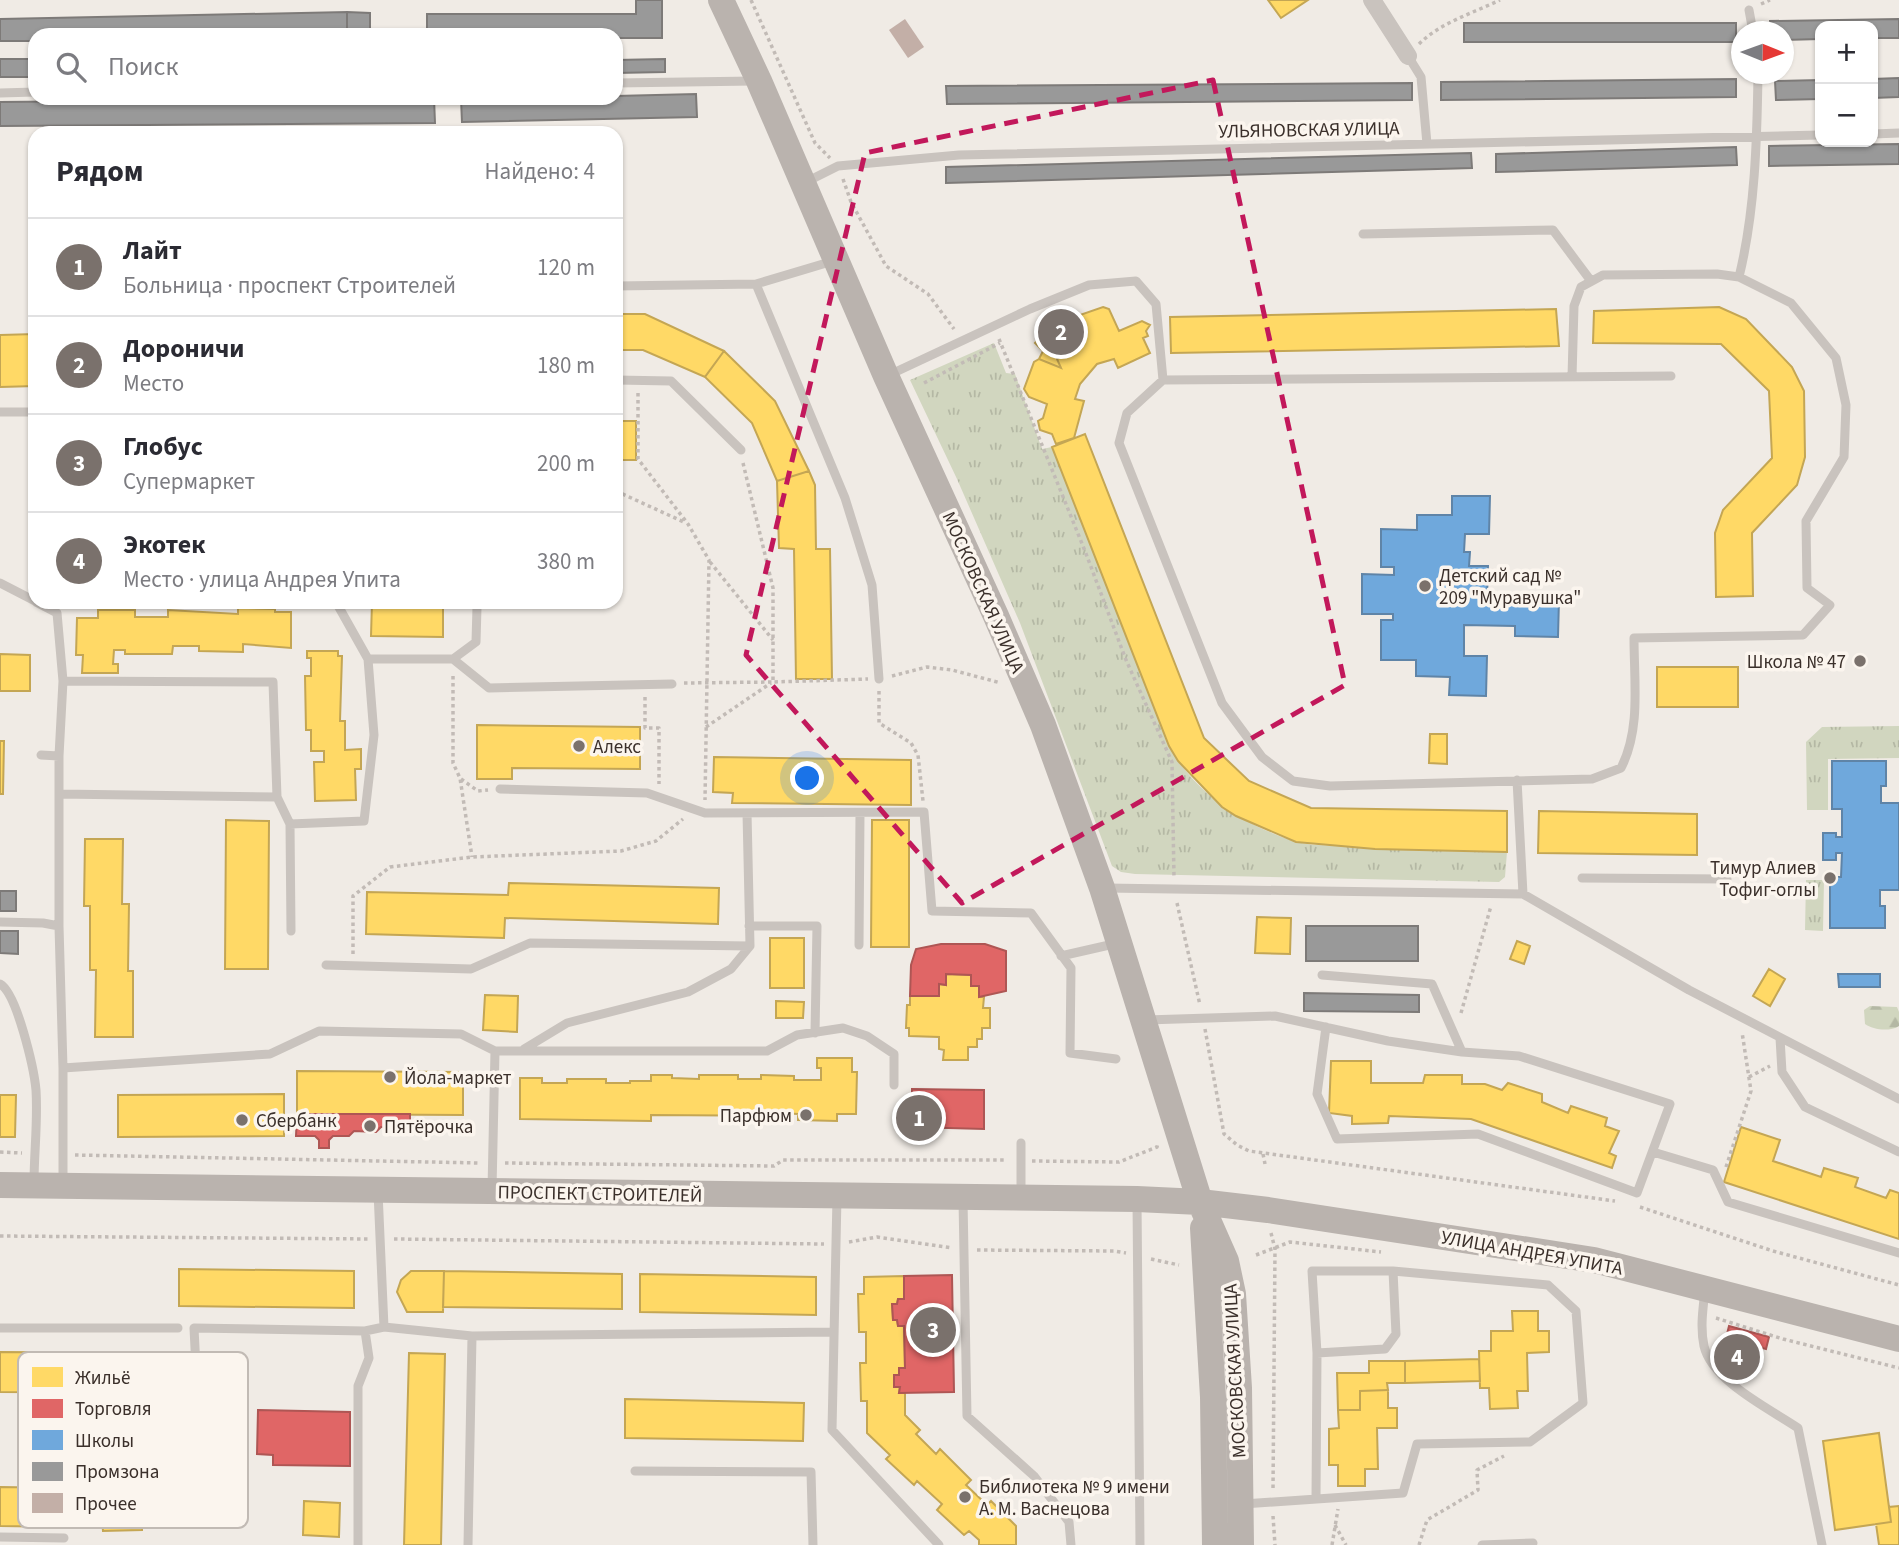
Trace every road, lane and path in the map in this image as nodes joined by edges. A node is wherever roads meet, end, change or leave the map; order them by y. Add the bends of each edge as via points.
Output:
1 (721, 0) edge
2 (751, 0) edge
3 (1372, 0) edge
4 (1500, 0) edge
5 (1749, 10) dead end
6 (1752, 21) edge
7 (1408, 56) junction
8 (759, 81) junction
9 (623, 83) edge
10 (1758, 84) edge
11 (28, 92) edge
12 (0, 93) edge
13 (1899, 133) edge
14 (1878, 134) edge
15 (1815, 135) edge
16 (1757, 136) junction
17 (1427, 144) junction
18 (838, 166) junction
19 (803, 184) junction
20 (1363, 234) dead end
21 (835, 260) junction
22 (1739, 277) junction
23 (1591, 281) junction
24 (756, 284) junction
25 (623, 286) edge
26 (993, 326) junction
27 (957, 334) dead end
28 (1000, 343) junction
29 (886, 376) junction
30 (1671, 376) dead end
31 (1572, 377) junction
32 (623, 380) edge
33 (1163, 380) junction
34 (638, 381) junction
35 (924, 383) dead end
36 (0, 412) edge
37 (28, 412) edge
38 (741, 450) joint
39 (623, 494) edge
40 (688, 524) junction
41 (709, 560) junction
42 (0, 583) edge
43 (28, 598) edge
44 (49, 609) edge
45 (340, 609) edge
46 (477, 609) edge
47 (773, 640) junction
48 (368, 659) junction
49 (453, 659) junction
50 (879, 679) junction
51 (63, 681) junction
52 (773, 682) junction
53 (706, 683) junction
54 (645, 684) junction
55 (672, 684) joint
56 (1012, 686) dead end
57 (706, 727) junction
58 (41, 755) dead end
59 (59, 756) junction
60 (659, 772) dead end
61 (460, 778) junction
62 (1517, 780) junction
63 (500, 789) joint
64 (59, 794) junction
65 (277, 797) junction
66 (924, 812) junction
67 (705, 813) junction
68 (747, 813) junction
69 (860, 813) junction
70 (290, 824) junction
71 (472, 857) junction
72 (1582, 878) dead end
73 (1727, 878) dead end
74 (1102, 888) junction
75 (1174, 889) junction
76 (1494, 894) junction
77 (1523, 894) junction
78 (0, 922) edge
79 (59, 926) junction
80 (750, 926) junction
81 (291, 931) dead end
82 (1119, 942) junction
83 (859, 945) dead end
84 (750, 946) junction
85 (1061, 956) junction
86 (326, 965) dead end
87 (353, 965) junction
88 (1322, 975) dead end
89 (0, 984) edge
90 (1739, 1016) junction
91 (1203, 1019) junction
92 (1144, 1020) junction
93 (1326, 1027) junction
94 (815, 1033) junction
95 (1454, 1035) junction
96 (1780, 1038) junction
97 (522, 1050) junction
98 (495, 1051) junction
99 (1462, 1052) junction
100 (1116, 1059) dead end
101 (1782, 1061) junction
102 (63, 1068) junction
103 (1749, 1077) junction
104 (894, 1085) dead end
105 (1899, 1099) edge
106 (1161, 1133) dead end
107 (1021, 1143) dead end
108 (0, 1152) edge
109 (1653, 1152) junction
110 (1899, 1152) edge
111 (34, 1154) junction
112 (63, 1154) junction
113 (1263, 1154) junction
114 (1021, 1161) junction
115 (493, 1163) junction
116 (1265, 1164) dead end
117 (1720, 1184) junction
118 (0, 1185) edge
119 (34, 1185) junction
120 (63, 1186) junction
121 (378, 1190) junction
122 (492, 1191) junction
123 (837, 1196) junction
124 (963, 1197) junction
125 (1021, 1198) junction
126 (1137, 1199) junction
127 (1200, 1202) junction
128 (1625, 1203) dead end
129 (1638, 1207) dead end
130 (1269, 1227) dead end
131 (0, 1236) edge
132 (380, 1239) junction
133 (835, 1244) junction
134 (1275, 1249) junction
135 (963, 1250) junction
136 (1114, 1251) dead end
137 (1387, 1253) dead end
138 (1899, 1253) edge
139 (1256, 1255) dead end
140 (1393, 1272) junction
141 (1899, 1285) edge
142 (1704, 1302) junction
143 (384, 1327) junction
144 (0, 1328) edge
145 (178, 1328) dead end
146 (365, 1331) junction
147 (832, 1332) junction
148 (472, 1336) junction
149 (1899, 1339) edge
150 (195, 1352) edge
151 (1317, 1353) junction
152 (1899, 1368) edge
153 (1530, 1443) junction
154 (635, 1471) dead end
155 (1340, 1497) junction
156 (1316, 1498) junction
157 (1273, 1503) junction
158 (1240, 1504) junction
159 (1335, 1525) junction
160 (0, 1537) edge
161 (64, 1538) dead end
162 (1533, 1543) edge
163 (358, 1545) edge
164 (468, 1545) edge
165 (813, 1545) edge
166 (940, 1545) edge
167 (1071, 1545) edge
168 (1140, 1545) edge
169 (1215, 1545) edge
170 (1241, 1545) edge
171 (1275, 1545) edge
172 (1332, 1545) edge
173 (1346, 1545) edge
174 (1419, 1545) edge
175 (1482, 1545) edge
176 (1822, 1545) edge

1 - 8 main road, МОСКОВСКАЯ УЛИЦА
2 - 18 path via 815,143
3 - 7 street
4 - 7 path via 1427,37
5 - 6 lane
7 - 17 lane via 1421,77
8 - 9 lane
8 - 19 main road, МОСКОВСКАЯ УЛИЦА
10 - 16 lane
11 - 12 lane
13 - 14 lane
15 - 16 lane, УЛЬЯНОВСКАЯ УЛИЦА
16 - 17 lane, УЛЬЯНОВСКАЯ УЛИЦА
16 - 22 lane
17 - 18 lane, УЛЬЯНОВСКАЯ УЛИЦА via 958,155
18 - 19 lane, УЛЬЯНОВСКАЯ УЛИЦА
18 - 27 path via 851,202 886,266 928,294
19 - 21 main road, МОСКОВСКАЯ УЛИЦА
20 - 23 lane via 1553,230
21 - 24 lane
21 - 29 main road, МОСКОВСКАЯ УЛИЦА
22 - 23 lane via 1603,275
22 - 62 lane via 1791,303 1836,358 1846,405 1844,457 1806,520 1807,588 1830,605 1803,635 1634,638 1635,720 1631,750 1621,768 1592,779
23 - 31 lane via 1581,286 1574,306
24 - 25 lane
24 - 50 lane via 845,498 872,584
26 - 28 path
26 - 29 lane
26 - 33 lane via 1089,285 1136,281 1156,304
28 - 35 path
28 - 75 path via 1126,660 1172,762
29 - 74 main road, МОСКОВСКАЯ УЛИЦА via 1038,713
30 - 31 lane
31 - 33 lane
32 - 34 lane
33 - 62 lane via 1127,413 1119,443 1222,703 1262,757 1293,780 1331,786
34 - 38 lane via 671,381
34 - 40 path via 638,459
36 - 37 lane
38 - 47 path via 773,587
39 - 40 path
40 - 41 path
41 - 47 path
41 - 53 path
42 - 43 lane
44 - 51 lane via 57,613
45 - 48 lane
46 - 49 lane via 476,642
47 - 52 path
48 - 49 lane
48 - 70 lane via 374,735 363,821
49 - 54 lane via 489,688
49 - 61 path via 453,763
50 - 52 path
50 - 56 path via 928,667
50 - 66 path via 879,723 911,743 918,755
51 - 59 lane
51 - 65 lane via 95,687 273,682
52 - 53 path
52 - 57 path
53 - 55 path
53 - 57 path
54 - 55 lane
54 - 60 path via 645,728 659,728
57 - 67 path
58 - 59 lane
59 - 64 lane
61 - 63 path via 478,792
61 - 71 path
62 - 77 lane
63 - 67 lane via 647,793
64 - 65 lane
64 - 79 lane
65 - 70 lane
66 - 69 lane
66 - 85 lane via 932,911 1031,913
67 - 68 lane
67 - 71 path via 680,819 656,841 621,851
68 - 69 lane
68 - 80 lane
69 - 83 lane
70 - 81 lane
71 - 87 path via 390,867 353,896
72 - 73 lane
74 - 75 lane
74 - 82 main road, МОСКОВСКАЯ УЛИЦА
75 - 76 lane
75 - 91 path
76 - 77 lane
76 - 95 path
77 - 90 lane
78 - 79 lane
79 - 102 lane
80 - 84 lane
80 - 94 lane via 817,926
82 - 85 lane
82 - 92 main road, МОСКОВСКАЯ УЛИЦА
84 - 87 lane via 530,943 471,969
84 - 97 lane via 731,969 688,992 566,1023
85 - 100 lane via 1071,968 1070,1053
86 - 87 lane
88 - 95 lane via 1432,984
89 - 111 lane via 19,1013 36,1089
90 - 96 lane
90 - 103 path
91 - 92 lane
91 - 93 lane via 1275,1016
91 - 113 path via 1224,1134 1237,1145
92 - 127 main road, МОСКОВСКАЯ УЛИЦА
93 - 99 lane
93 - 109 lane via 1317,1094 1336,1139 1478,1134 1637,1193
94 - 97 lane via 797,1035 767,1051
94 - 104 lane via 843,1028 867,1036 894,1054
95 - 99 lane
96 - 101 lane
96 - 105 lane
97 - 98 lane
98 - 102 lane via 460,1034 319,1031 270,1054
98 - 115 lane
99 - 109 lane via 1519,1056 1670,1104
101 - 103 path
101 - 110 lane via 1782,1072 1805,1107
102 - 112 lane
103 - 117 path via 1751,1091
106 - 114 path via 1157,1147 1119,1162
107 - 114 lane
108 - 111 path
109 - 117 lane via 1713,1170
111 - 119 lane
112 - 115 path
112 - 120 lane
113 - 116 path
113 - 128 path
114 - 115 path via 783,1160 774,1166
114 - 125 lane
115 - 122 lane
117 - 138 lane via 1728,1202
118 - 119 main road, ПРОСПЕКТ СТРОИТЕЛЕЙ
119 - 120 main road, ПРОСПЕКТ СТРОИТЕЛЕЙ
120 - 121 main road, ПРОСПЕКТ СТРОИТЕЛЕЙ
121 - 122 main road, ПРОСПЕКТ СТРОИТЕЛЕЙ
121 - 132 lane
122 - 123 main road, ПРОСПЕКТ СТРОИТЕЛЕЙ
123 - 124 main road, ПРОСПЕКТ СТРОИТЕЛЕЙ
123 - 133 lane
124 - 125 main road, ПРОСПЕКТ СТРОИТЕЛЕЙ
124 - 135 lane
125 - 126 main road, ПРОСПЕКТ СТРОИТЕЛЕЙ
126 - 127 main road, ПРОСПЕКТ СТРОИТЕЛЕЙ
126 - 168 lane
127 - 142 main road, УЛИЦА АНДРЕЯ УПИТА via 1594,1260
127 - 158 main road, МОСКОВСКАЯ УЛИЦА via 1226,1261 1233,1294
127 - 169 main road, МОСКОВСКАЯ УЛИЦА via 1213,1397
129 - 141 path via 1773,1251
130 - 134 path
131 - 132 path
132 - 133 path
132 - 143 lane
133 - 135 path via 877,1237
133 - 147 lane
134 - 137 path via 1290,1242
134 - 139 path
134 - 157 path
135 - 136 path
135 - 167 lane via 967,1416 1034,1476 1069,1522
140 - 151 lane via 1396,1334 1385,1349
140 - 151 lane via 1312,1271
140 - 153 lane via 1548,1285 1576,1311 1583,1403
142 - 149 main road, УЛИЦА АНДРЕЯ УПИТА
142 - 152 path via 1783,1339
142 - 176 lane via 1704,1346 1710,1361 1742,1391 1798,1427
143 - 146 lane
143 - 148 lane
144 - 145 lane
146 - 150 lane via 194,1328
146 - 163 lane via 369,1358 358,1386
147 - 148 lane
147 - 166 lane via 832,1430
148 - 164 lane
151 - 156 lane
153 - 155 lane via 1417,1444 1403,1493
153 - 174 path via 1477,1470 1478,1490 1427,1520
154 - 165 lane via 811,1472
155 - 156 lane
155 - 159 path
156 - 157 lane
157 - 158 lane
157 - 171 path
158 - 170 main road, МОСКОВСКАЯ УЛИЦА
159 - 172 path
159 - 173 path
160 - 161 lane
162 - 175 lane

